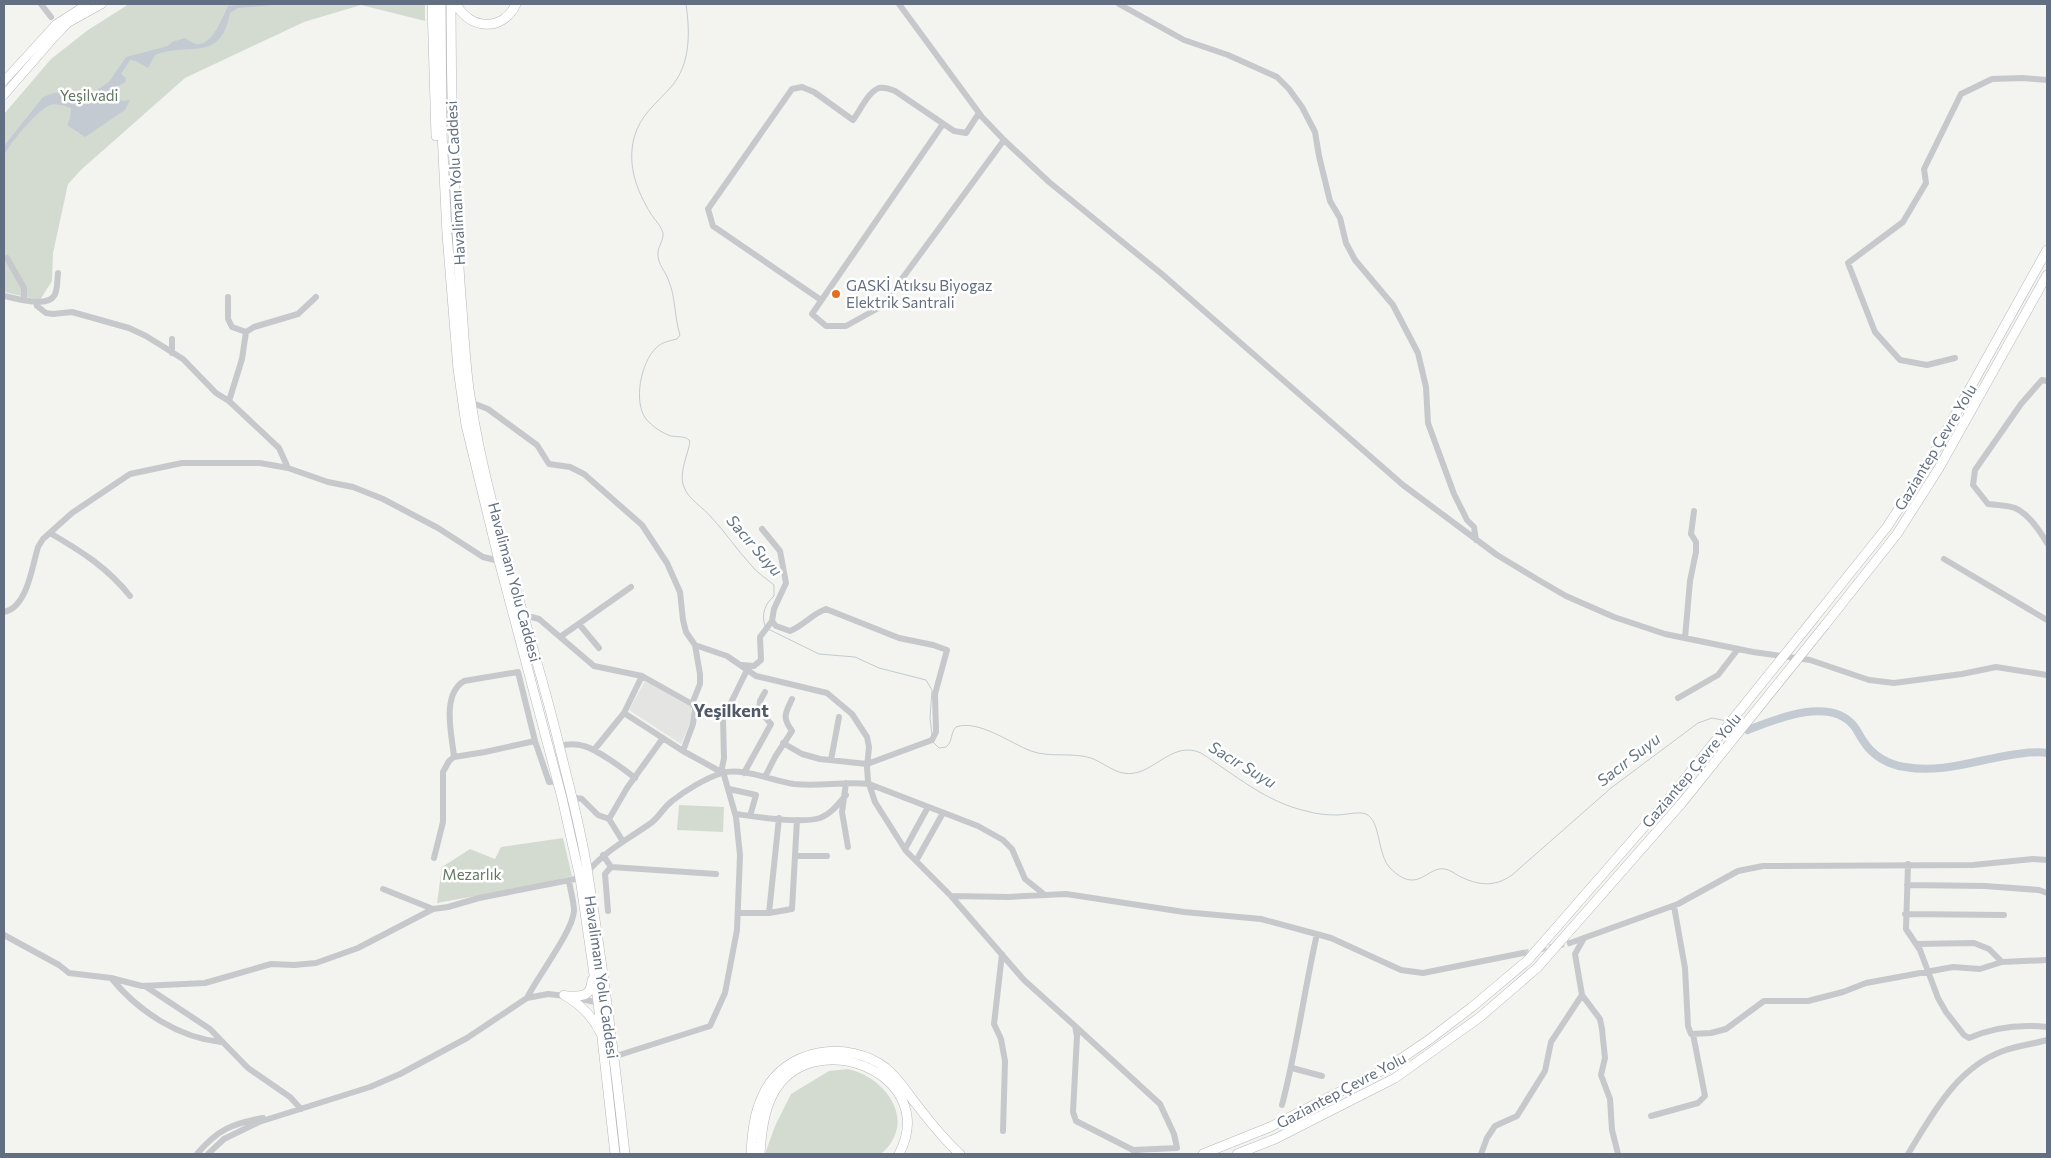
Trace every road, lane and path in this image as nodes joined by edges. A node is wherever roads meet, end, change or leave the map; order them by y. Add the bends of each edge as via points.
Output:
1 (41, 4) edge
2 (86, 4) edge
3 (102, 4) edge
4 (432, 4) edge
5 (441, 4) edge
6 (451, 4) edge
7 (456, 4) edge
8 (516, 4) edge
9 (899, 4) edge
10 (1119, 4) edge
11 (51, 17) dead end
12 (2047, 80) edge
13 (4, 81) edge
14 (4, 95) edge
15 (979, 113) junction
16 (943, 124) junction
17 (1004, 140) junction
18 (447, 234) junction
19 (2047, 250) edge
20 (7, 258) dead end
21 (58, 272) dead end
22 (2047, 275) edge
23 (4, 296) edge
24 (228, 297) dead end
25 (316, 297) dead end
26 (24, 300) junction
27 (820, 300) junction
28 (36, 302) junction
29 (246, 332) junction
30 (172, 339) dead end
31 (172, 353) junction
32 (1955, 358) dead end
33 (2047, 381) edge
34 (229, 401) junction
35 (470, 402) junction
36 (288, 468) junction
37 (1694, 511) dead end
38 (762, 529) dead end
39 (50, 533) junction
40 (1476, 540) junction
41 (2047, 543) edge
42 (1944, 559) dead end
43 (499, 561) junction
44 (631, 586) dead end
45 (130, 596) dead end
46 (4, 612) edge
47 (524, 615) junction
48 (2047, 620) edge
49 (579, 624) junction
50 (769, 624) junction
51 (560, 637) junction
52 (1685, 638) junction
53 (695, 645) junction
54 (599, 648) dead end
55 (1738, 649) junction
56 (740, 665) junction
57 (747, 670) junction
58 (2047, 675) edge
59 (642, 676) junction
60 (765, 692) dead end
61 (1678, 698) dead end
62 (792, 699) dead end
63 (692, 704) junction
64 (624, 713) junction
65 (839, 717) dead end
66 (724, 719) junction
67 (663, 738) junction
68 (536, 741) junction
69 (784, 743) junction
70 (559, 746) junction
71 (594, 750) junction
72 (683, 751) junction
73 (454, 757) junction
74 (831, 760) junction
75 (867, 764) junction
76 (723, 773) junction
77 (744, 773) junction
78 (765, 777) junction
79 (635, 778) junction
80 (558, 782) junction
81 (846, 783) junction
82 (869, 784) junction
83 (728, 789) junction
84 (846, 794) junction
85 (571, 797) junction
86 (928, 807) junction
87 (943, 813) junction
88 (736, 814) junction
89 (750, 816) junction
90 (779, 818) junction
91 (609, 819) junction
92 (797, 820) junction
93 (622, 840) junction
94 (848, 847) dead end
95 (905, 849) junction
96 (583, 853) junction
97 (602, 856) junction
98 (795, 856) junction
99 (827, 856) dead end
100 (434, 858) dead end
101 (2047, 860) edge
102 (916, 861) junction
103 (1908, 864) junction
104 (611, 867) junction
105 (588, 871) junction
106 (716, 874) dead end
107 (580, 878) junction
108 (568, 880) junction
109 (1907, 885) junction
110 (383, 889) dead end
111 (2047, 893) edge
112 (1045, 895) junction
113 (950, 896) junction
114 (1674, 906) junction
115 (433, 909) junction
116 (608, 911) dead end
117 (738, 913) junction
118 (769, 913) junction
119 (1906, 914) junction
120 (2004, 915) dead end
121 (1317, 934) junction
122 (4, 935) edge
123 (1584, 938) junction
124 (1570, 943) tunnel mouth
125 (1916, 944) junction
126 (1523, 953) tunnel mouth
127 (1002, 954) junction
128 (2047, 960) edge
129 (2002, 962) junction
130 (593, 964) junction
131 (1927, 971) junction
132 (111, 978) junction
133 (145, 986) junction
134 (1582, 995) junction
135 (564, 996) junction
136 (527, 998) junction
137 (603, 1006) junction
138 (1075, 1026) junction
139 (2047, 1028) edge
140 (1693, 1034) junction
141 (2047, 1040) edge
142 (603, 1041) junction
143 (221, 1042) junction
144 (613, 1057) junction
145 (1292, 1068) junction
146 (1322, 1076) dead end
147 (1282, 1105) dead end
148 (301, 1109) junction
149 (282, 1114) junction
150 (1651, 1116) dead end
151 (1003, 1131) dead end
152 (1135, 1152) edge
153 (197, 1154) edge
154 (208, 1154) edge
155 (615, 1154) edge
156 (624, 1154) edge
157 (752, 1154) edge
158 (760, 1154) edge
159 (899, 1154) edge
160 (960, 1154) edge
161 (1203, 1154) edge
162 (1237, 1154) edge
163 (1481, 1154) edge
164 (1618, 1154) edge
165 (1908, 1154) edge

1 - 11 street
2 - 13 main road via 56,24
3 - 14 main road via 68,23
4 - 18 highway via 436,139
5 - 18 highway, Havalimanı Yolu Caddesi
6 - 35 highway, Havalimanı Yolu Caddesi via 458,246
7 - 8 highway via 466,17 484,24 508,17
9 - 15 street
10 - 40 street via 1184,40 1228,55 1276,77 1302,107 1315,132 1330,200 1340,218 1346,243 1355,260 1393,305 1418,353 1426,386 1428,423 1454,494 1474,527
12 - 32 street via 1992,79 1961,94 1924,169 1926,184 1903,222 1848,263 1875,332 1900,360 1927,365
15 - 16 street via 966,133 954,131
15 - 17 street
16 - 27 street
16 - 27 street via 895,90 885,88 878,88 871,94 853,120 802,87 792,89 784,98 708,209 713,226
17 - 27 street via 882,306 846,326 826,326 812,314
17 - 40 street via 1403,485
18 - 43 highway, Havalimanı Yolu Caddesi via 466,425
19 - 161 highway, Gaziantep Çevre Yolu, bridge via 1924,470 1887,527 1671,796 1528,960 1472,1007 1389,1067 1270,1128
20 - 26 street via 24,288
21 - 28 street via 55,295 51,300
22 - 162 highway, Gaziantep Çevre Yolu, bridge via 1940,468 1898,534 1681,804 1537,968 1480,1017 1395,1078 1275,1139
23 - 26 street
24 - 29 street via 228,319 232,327
25 - 29 street via 298,314
26 - 28 street
28 - 31 street via 46,313 72,312 129,328
29 - 34 street via 242,359
30 - 31 street
31 - 34 street
33 - 41 street via 2042,380 2021,404 1975,470 1973,485 1988,504 2015,508 2022,513
34 - 36 street via 278,448
35 - 47 highway, Havalimanı Yolu Caddesi via 493,504
35 - 53 street via 488,409 537,444 549,464 570,467 584,474 642,525 667,563 680,592 684,626
36 - 39 street via 260,463 182,463 130,474 92,498
36 - 43 street via 383,499 438,528 483,557
37 - 52 street via 1691,529 1696,552
38 - 50 street via 780,551 786,584
39 - 45 street via 106,569
39 - 46 street via 38,547 20,603
40 - 52 street via 1566,596 1614,617
42 - 48 street
43 - 80 highway, Havalimanı Yolu Caddesi
44 - 49 street
47 - 51 street via 539,619
47 - 70 highway, Havalimanı Yolu Caddesi
49 - 51 street
49 - 54 street
50 - 56 street via 760,637 761,660 754,666
50 - 75 street via 790,631 814,613 826,609 899,638 947,650 935,694 934,738
51 - 59 street via 594,666
52 - 55 street
53 - 56 street via 727,656
53 - 63 street via 701,678
55 - 58 street via 1810,660 1869,680 1894,684 1996,667
55 - 61 street via 1718,675
56 - 57 street
57 - 66 street
57 - 75 street via 756,676 827,693 852,714 867,737
59 - 63 street
59 - 64 street
60 - 77 street via 759,710 770,724
62 - 69 street via 785,718 792,731
63 - 66 street
63 - 72 street via 694,718
64 - 67 street
64 - 71 street
65 - 74 street
66 - 76 street
67 - 72 street
67 - 79 street
68 - 73 street
68 - 73 street via 518,672 464,681 458,685 451,699
68 - 80 street via 550,782
69 - 74 street via 802,754
69 - 78 street
70 - 71 street via 579,745
70 - 85 highway, Havalimanı Yolu Caddesi
71 - 79 street
72 - 76 street
73 - 100 street via 443,772 443,822
74 - 75 street
75 - 82 street
76 - 77 street
76 - 83 street
76 - 93 street via 672,801 652,822
77 - 78 street
78 - 81 street via 793,784 828,786
79 - 91 street
80 - 107 highway, Havalimanı Yolu Caddesi
81 - 82 street
81 - 84 street
82 - 86 street
82 - 95 street via 876,802
83 - 88 street
83 - 89 street via 756,795
84 - 92 street via 821,818
84 - 94 street via 842,812
85 - 91 street via 582,799 598,815
85 - 96 highway, Havalimanı Yolu Caddesi
86 - 87 street
86 - 95 street
87 - 102 street
87 - 112 street via 978,826 1003,840 1012,849 1025,880
88 - 89 street
88 - 117 street via 740,855
89 - 90 street
90 - 92 street
90 - 118 street
91 - 93 street
92 - 98 street
93 - 97 street
95 - 102 street
96 - 97 street
96 - 105 highway, Havalimanı Yolu Caddesi
97 - 104 street
97 - 105 street
98 - 99 street
98 - 118 street via 792,909
101 - 103 street via 2033,858 1973,865
102 - 113 street
103 - 109 street
103 - 114 street via 1763,866 1738,871
104 - 106 street
104 - 116 street via 605,874
105 - 137 highway, Havalimanı Yolu Caddesi
107 - 108 street
107 - 130 highway, Havalimanı Yolu Caddesi
108 - 115 street
108 - 136 street via 574,912 571,922
109 - 111 street via 1985,886
109 - 119 street
110 - 115 street
112 - 113 street
112 - 121 street via 1066,894 1184,912 1261,918
113 - 127 street
114 - 123 street
114 - 140 street via 1686,968 1688,1026
115 - 133 street via 358,948 316,964 271,964 205,983
117 - 118 street
117 - 144 street via 725,992 710,1026
119 - 120 street
119 - 125 street via 1906,929
121 - 126 street via 1401,970 1423,973
121 - 145 street
122 - 132 street via 69,973
123 - 124 street
123 - 134 street via 1574,954
125 - 129 street via 1974,942 1989,949
125 - 131 street
127 - 138 street via 1024,980
127 - 151 street via 994,1024 1005,1061
128 - 129 street
129 - 131 street via 1980,969 1954,967
130 - 135 highway via 592,986 588,994
130 - 137 highway, Havalimanı Yolu Caddesi
131 - 139 street via 1946,1012 1969,1038 1997,1028
131 - 140 street via 1866,982 1808,1001 1764,1001 1726,1029
132 - 133 street
132 - 143 street via 154,1019 205,1040
133 - 143 street via 210,1029
134 - 163 street via 1551,1042 1544,1071 1517,1116 1496,1126
134 - 164 street via 1600,1019 1605,1058 1601,1075 1610,1099
135 - 136 street via 548,994
135 - 137 street
135 - 142 highway via 585,1009
136 - 148 street via 467,1038 400,1074
137 - 142 highway, Havalimanı Yolu Caddesi
137 - 144 highway, Havalimanı Yolu Caddesi
138 - 152 street via 1072,1112 1076,1121
138 - 152 street via 1160,1104 1177,1148
140 - 150 street via 1704,1096 1698,1103
141 - 165 street via 2002,1051 1960,1080 1940,1103
142 - 155 highway, Havalimanı Yolu Caddesi
143 - 148 street via 256,1075 290,1097
144 - 156 highway, Havalimanı Yolu Caddesi
145 - 146 street
145 - 147 street
148 - 149 street
149 - 153 street via 228,1126 214,1135
149 - 154 street via 234,1134
157 - 160 highway via 757,1110 771,1081 782,1069 814,1053 842,1051 865,1056 888,1070 943,1139
158 - 159 highway via 766,1112 778,1087 800,1068 835,1059 872,1069 894,1087 907,1118 908,1133

